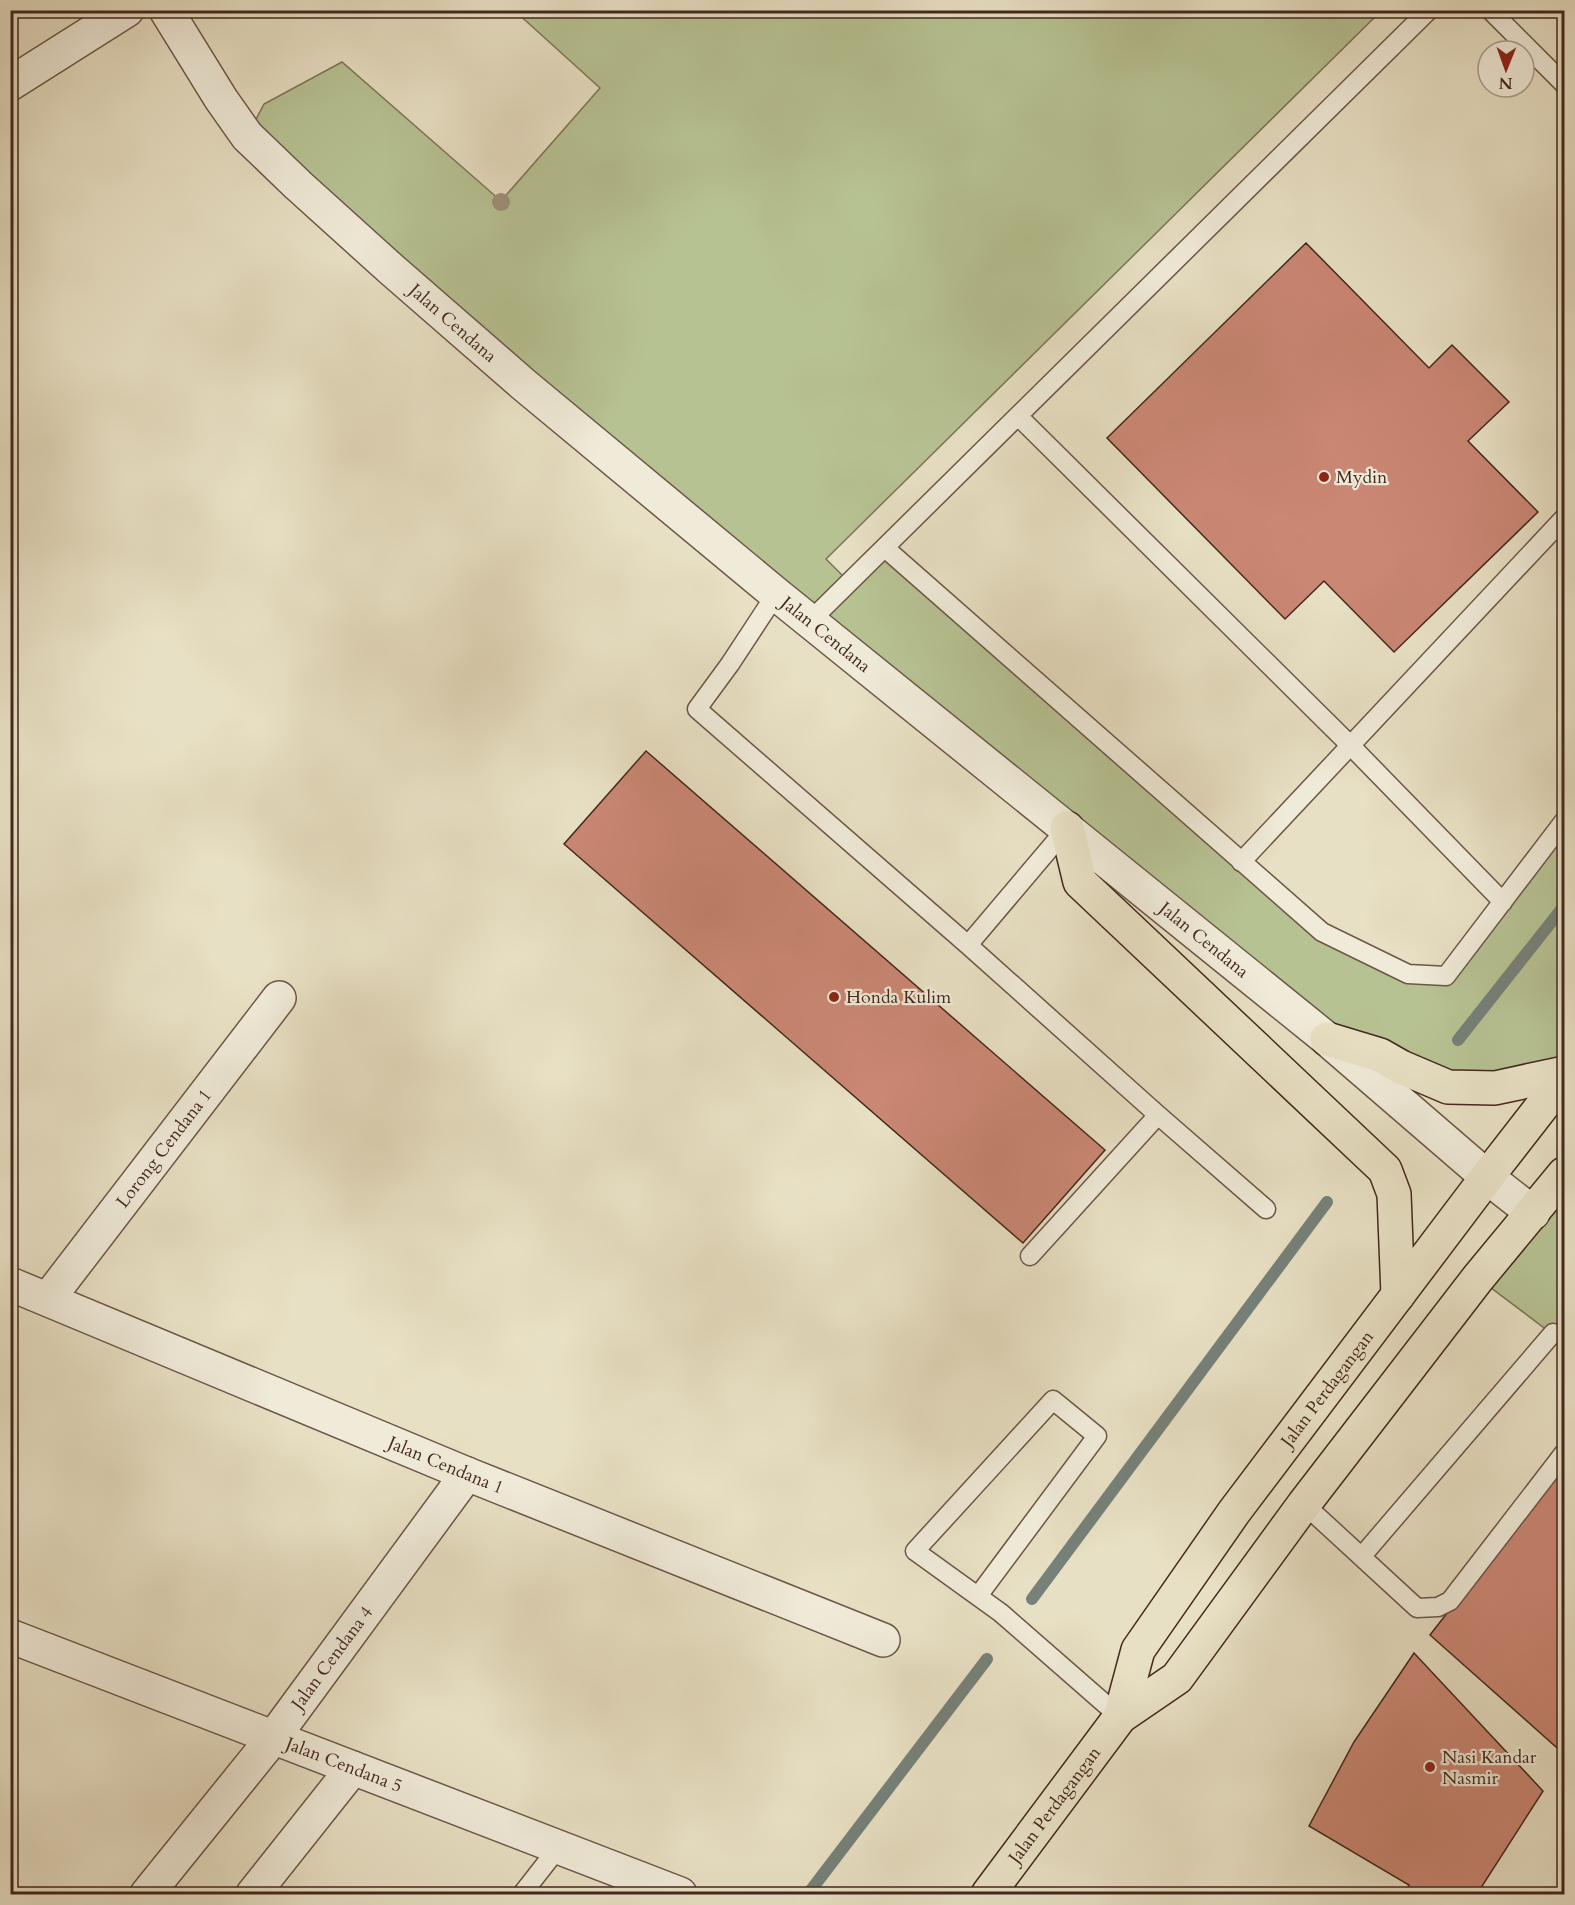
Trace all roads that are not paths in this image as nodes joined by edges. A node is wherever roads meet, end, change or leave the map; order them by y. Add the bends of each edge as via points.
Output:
1 (127, 10) edge
2 (166, 10) edge
3 (1429, 10) edge
4 (1490, 10) edge
5 (10, 84) edge
6 (1564, 84) edge
7 (1018, 416) junction
8 (1564, 518) edge
9 (885, 548) junction
10 (776, 594) junction
11 (809, 622) junction
12 (1350, 745) junction
13 (1564, 820) edge
14 (1066, 828) junction
15 (1241, 862) junction
16 (1503, 902) junction
17 (968, 945) junction
18 (279, 998) dead end
19 (1327, 1040) junction
20 (1564, 1076) edge
21 (1158, 1115) junction
22 (1564, 1174) edge
23 (1486, 1177) junction
24 (1266, 1209) dead end
25 (1533, 1213) junction
26 (1030, 1256) dead end
27 (10, 1284) edge
28 (1398, 1295) junction
29 (48, 1299) junction
30 (1553, 1333) dead end
31 (1564, 1453) edge
32 (466, 1474) junction
33 (1304, 1504) junction
34 (1362, 1556) junction
35 (978, 1596) junction
36 (10, 1636) edge
37 (883, 1640) dead end
38 (1120, 1716) junction
39 (273, 1738) junction
40 (353, 1768) junction
41 (558, 1848) junction
42 (147, 1894) edge
43 (253, 1894) edge
44 (522, 1894) edge
45 (680, 1894) edge
46 (988, 1894) edge

1 - 5 street
2 - 10 street, Jalan Cendana via 248,136 298,185 524,384
3 - 7 lane
4 - 6 lane
7 - 9 lane
7 - 12 lane
8 - 12 lane
9 - 11 lane
9 - 15 lane
10 - 11 street, Jalan Cendana
10 - 17 lane via 697,709
11 - 14 street, Jalan Cendana
12 - 15 lane
12 - 16 lane
13 - 16 lane
14 - 17 lane
14 - 19 street, Jalan Cendana
14 - 28 main road via 1080,882 1385,1170 1394,1194
15 - 16 lane via 1322,932 1408,974 1446,976
17 - 21 lane
18 - 29 street, Lorong Cendana 1
19 - 20 main road via 1380,1055 1448,1087 1495,1088
19 - 23 street, Jalan Cendana
20 - 23 main road, Jalan Perdagangan
21 - 24 lane
21 - 26 lane
22 - 25 main road, Jalan Perdagangan
23 - 25 street, Jalan Cendana
23 - 28 main road, Jalan Perdagangan
25 - 33 main road, Jalan Perdagangan via 1478,1278
27 - 29 street, Jalan Cendana 1
28 - 38 main road, Jalan Perdagangan via 1234,1512 1138,1650
29 - 32 street, Jalan Cendana 1
30 - 34 lane
31 - 34 lane via 1450,1601 1438,1607 1417,1608
32 - 37 street, Jalan Cendana 1
32 - 39 street, Jalan Cendana 4
33 - 34 lane
33 - 38 main road, Jalan Perdagangan via 1177,1678
35 - 35 lane via 1097,1436 1053,1400 915,1551
35 - 38 lane
36 - 39 street, Jalan Cendana 5
38 - 46 main road, Jalan Perdagangan
39 - 40 street, Jalan Cendana 5
39 - 42 street, Jalan Cendana 4
40 - 41 street, Jalan Cendana 5
40 - 43 street
41 - 44 lane
41 - 45 street, Jalan Cendana 5

